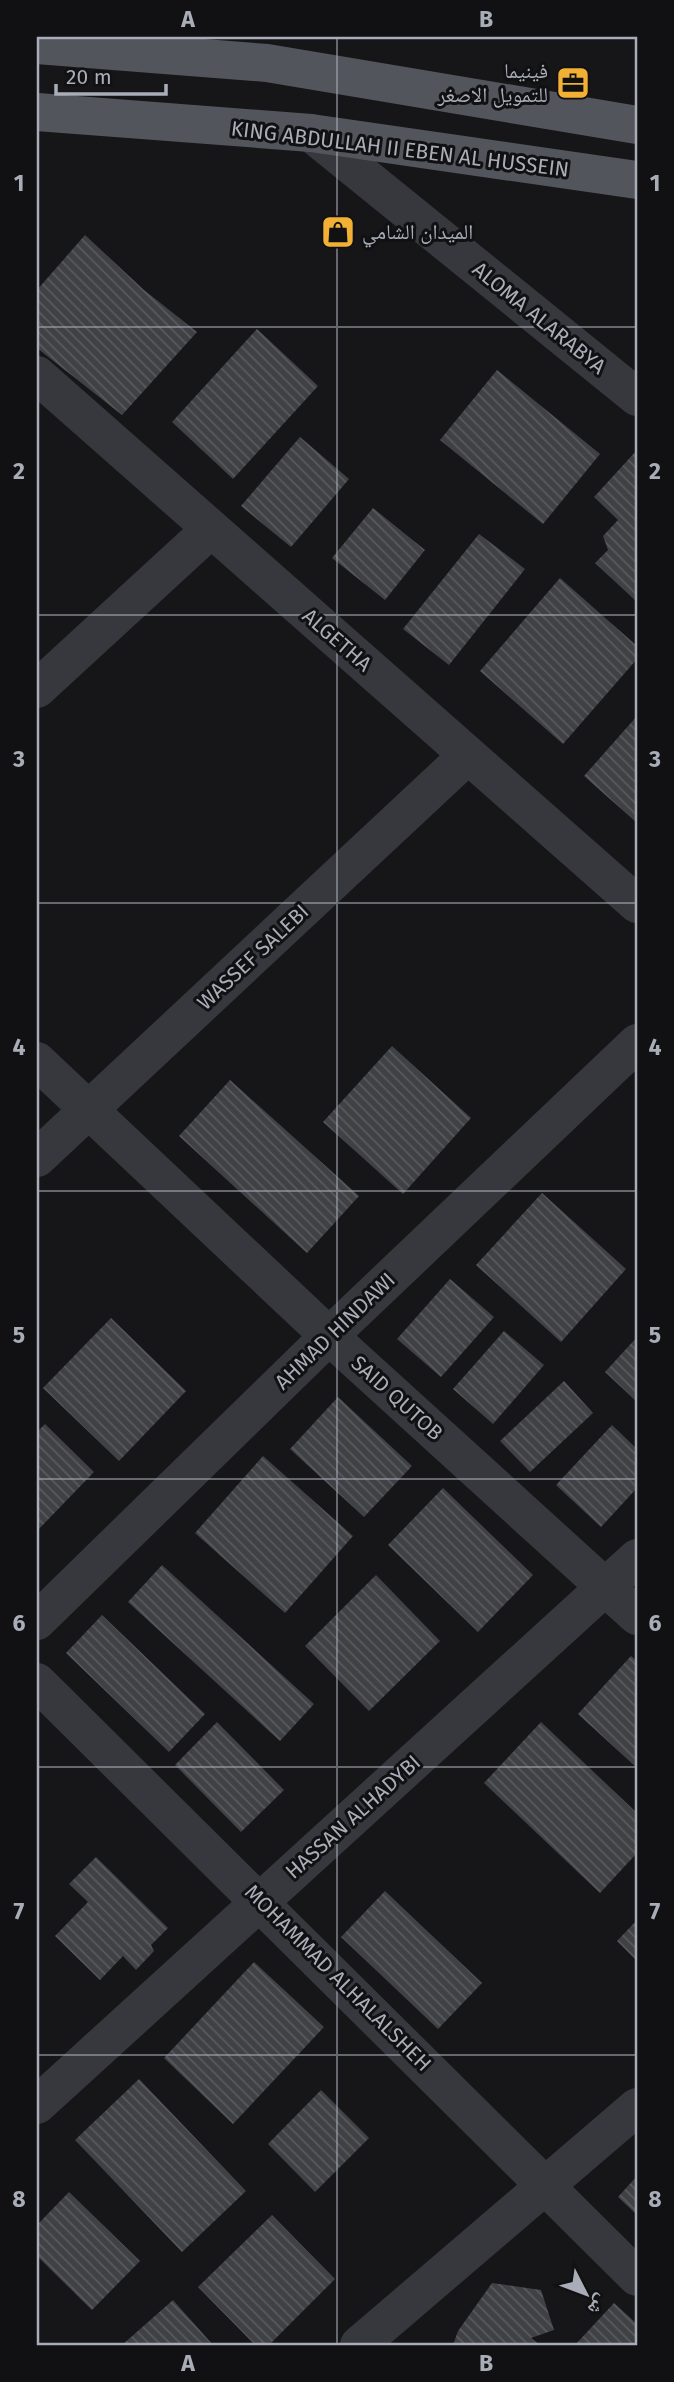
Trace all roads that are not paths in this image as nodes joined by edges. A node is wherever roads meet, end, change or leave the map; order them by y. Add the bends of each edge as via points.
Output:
1 (37, 45) edge
2 (37, 112) edge
3 (637, 125) edge
4 (311, 133) junction
5 (637, 180) edge
6 (37, 375) edge
7 (637, 397) edge
8 (211, 529) junction
9 (37, 689) edge
10 (468, 755) junction
11 (637, 904) edge
12 (637, 1043) edge
13 (37, 1061) edge
14 (89, 1111) junction
15 (37, 1158) edge
16 (328, 1336) junction
17 (637, 1558) edge
18 (606, 1586) junction
19 (637, 1616) edge
20 (37, 1621) edge
21 (37, 1682) edge
22 (261, 1901) junction
23 (37, 2105) edge
24 (637, 2106) edge
25 (544, 2184) junction
26 (637, 2277) edge
27 (359, 2345) edge

1 - 3 main road via 267,63
2 - 4 main road, KING ABDULLAH II EBEN AL HUSSEIN
4 - 5 main road, KING ABDULLAH II EBEN AL HUSSEIN
4 - 7 street, ALOMA ALARABYA
6 - 8 street, ALGETHA
8 - 9 street
8 - 10 street, ALGETHA
10 - 11 street, ALGETHA
10 - 14 street, WASSEF SALEBI
12 - 16 street, AHMAD HINDAWI
13 - 14 street, SAID QUTOB
14 - 15 street, WASSEF SALEBI
14 - 16 street, SAID QUTOB
16 - 18 street, SAID QUTOB
16 - 20 street, AHMAD HINDAWI
17 - 18 street, HASSAN ALHADYBI
18 - 19 street, SAID QUTOB
18 - 22 street, HASSAN ALHADYBI
21 - 22 street, MOHAMMAD ALHALALSHEH
22 - 23 street, HASSAN ALHADYBI
22 - 25 street, MOHAMMAD ALHALALSHEH
24 - 25 street
25 - 26 street, MOHAMMAD ALHALALSHEH
25 - 27 street

